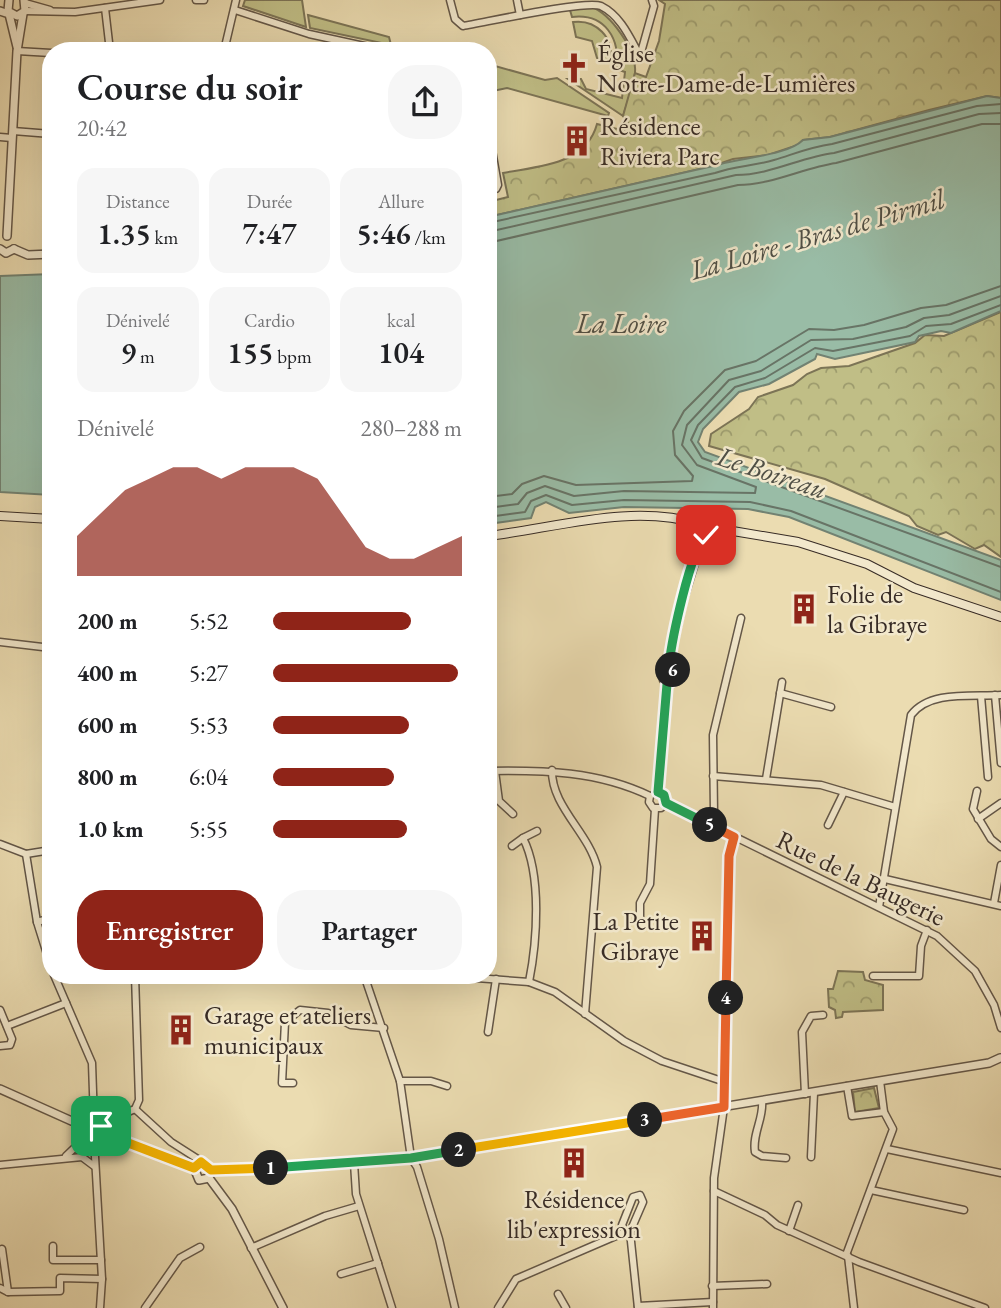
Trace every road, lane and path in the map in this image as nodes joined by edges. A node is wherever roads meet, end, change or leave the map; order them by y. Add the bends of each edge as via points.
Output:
1 (3, 0) edge
2 (9, 0) edge
3 (160, 0) edge
4 (196, 0) edge
5 (204, 0) edge
6 (236, 0) edge
7 (450, 0) edge
8 (517, 0) edge
9 (652, 0) edge
10 (596, 2) edge
11 (24, 5) edge
12 (105, 8) junction
13 (235, 10) junction
14 (0, 11) edge
15 (9, 14) junction
16 (520, 15) junction
17 (109, 42) edge
18 (226, 42) edge
19 (346, 42) edge
20 (18, 51) junction
21 (42, 52) edge
22 (13, 134) junction
23 (42, 134) edge
24 (0, 137) edge
25 (4, 238) edge
26 (0, 249) edge
27 (14, 249) junction
28 (42, 254) edge
29 (0, 516) edge
30 (42, 518) edge
31 (699, 524) junction
32 (715, 528) junction
33 (704, 534) junction
34 (497, 535) edge
35 (1001, 617) edge
36 (741, 618) dead end
37 (0, 642) edge
38 (42, 647) edge
39 (782, 682) dead end
40 (780, 693) junction
41 (998, 695) edge
42 (981, 696) junction
43 (831, 707) dead end
44 (1000, 739) edge
45 (1001, 763) edge
46 (552, 770) junction
47 (497, 771) edge
48 (713, 776) junction
49 (988, 777) dead end
50 (766, 779) junction
51 (977, 791) dead end
52 (497, 792) edge
53 (658, 792) junction
54 (844, 792) junction
55 (650, 796) junction
56 (666, 803) junction
57 (1001, 803) edge
58 (895, 807) junction
59 (655, 809) junction
60 (513, 814) dead end
61 (978, 819) junction
62 (710, 825) junction
63 (828, 825) dead end
64 (537, 831) dead end
65 (734, 837) junction
66 (523, 838) junction
67 (0, 844) edge
68 (512, 846) dead end
69 (1001, 847) edge
70 (42, 851) edge
71 (26, 854) junction
72 (1001, 865) edge
73 (885, 879) junction
74 (997, 904) edge
75 (879, 907) junction
76 (42, 921) edge
77 (37, 922) junction
78 (640, 926) dead end
79 (927, 930) junction
80 (42, 938) edge
81 (873, 976) dead end
82 (497, 979) edge
83 (529, 982) junction
84 (58, 984) edge
85 (135, 984) edge
86 (367, 984) edge
87 (495, 984) edge
88 (66, 1003) junction
89 (0, 1010) edge
90 (585, 1014) junction
91 (823, 1015) dead end
92 (6, 1026) junction
93 (384, 1028) junction
94 (1001, 1028) edge
95 (488, 1032) dead end
96 (0, 1046) edge
97 (1001, 1048) edge
98 (1000, 1059) edge
99 (400, 1081) junction
100 (880, 1081) junction
101 (725, 1082) junction
102 (293, 1083) dead end
103 (447, 1086) dead end
104 (847, 1086) junction
105 (0, 1089) edge
106 (814, 1093) junction
107 (805, 1094) junction
108 (762, 1101) junction
109 (724, 1107) junction
110 (135, 1109) junction
111 (884, 1112) junction
112 (99, 1126) junction
113 (85, 1127) junction
114 (90, 1138) junction
115 (887, 1149) junction
116 (64, 1157) junction
117 (811, 1157) dead end
118 (411, 1158) junction
119 (786, 1158) dead end
120 (204, 1163) junction
121 (354, 1163) junction
122 (0, 1165) edge
123 (94, 1166) junction
124 (194, 1168) junction
125 (1001, 1173) edge
126 (210, 1174) junction
127 (871, 1190) junction
128 (714, 1191) junction
129 (798, 1205) dead end
130 (359, 1206) junction
131 (964, 1210) dead end
132 (789, 1231) junction
133 (628, 1232) junction
134 (54, 1246) dead end
135 (200, 1247) dead end
136 (251, 1248) junction
137 (2, 1249) edge
138 (847, 1255) junction
139 (101, 1260) junction
140 (378, 1263) junction
141 (341, 1274) dead end
142 (102, 1279) junction
143 (768, 1284) dead end
144 (712, 1286) junction
145 (0, 1288) edge
146 (8, 1292) junction
147 (558, 1294) dead end
148 (962, 1304) edge
149 (713, 1305) edge
150 (638, 1307) edge
151 (100, 1308) edge
152 (145, 1308) edge
153 (283, 1308) edge
154 (392, 1308) edge
155 (455, 1308) edge
156 (498, 1308) edge
157 (566, 1308) edge
158 (854, 1308) edge
159 (985, 1308) edge

1 - 2 street
2 - 15 street
3 - 12 street
4 - 5 street
6 - 13 street
7 - 16 street via 463,26
8 - 16 street
9 - 10 street via 640,57 624,26
10 - 16 street
11 - 12 street via 51,10
11 - 15 street via 17,16
11 - 20 street
12 - 17 street
13 - 18 street
13 - 19 street
14 - 15 street
15 - 20 street
20 - 21 street
20 - 22 street
22 - 23 street
22 - 24 street
22 - 25 street
25 - 27 street via 15,242
26 - 27 street via 8,253
27 - 28 street
29 - 30 main road
31 - 32 main road via 710,519
31 - 33 main road
31 - 34 main road via 672,518 616,518
32 - 33 main road
32 - 35 main road via 798,542
33 - 53 street via 669,665 673,671 667,684
36 - 48 street via 713,735
37 - 38 street
39 - 40 street
40 - 43 street
40 - 50 street
41 - 42 street
41 - 44 street
42 - 49 street
42 - 58 street via 934,699 914,711 907,726
44 - 45 street
46 - 47 street
46 - 55 street via 606,779
46 - 90 street via 553,786 597,867
48 - 50 street
48 - 62 street
50 - 54 street
51 - 61 street via 973,809
52 - 60 street
53 - 55 street
53 - 56 street
54 - 58 street
54 - 63 street
55 - 59 street via 649,804
56 - 59 street
56 - 62 street, Rue de la Baugerie
57 - 61 street
58 - 73 street
59 - 78 street via 650,884 640,903
61 - 69 street
62 - 65 street, Rue de la Baugerie
64 - 66 street
65 - 75 street, Rue de la Baugerie
65 - 101 street via 729,856
66 - 68 street
66 - 83 street via 535,875
67 - 71 street
70 - 71 street
71 - 77 street
72 - 74 street
73 - 74 street
73 - 75 street
75 - 79 street, Rue de la Baugerie
76 - 77 street
77 - 80 street
79 - 81 street via 920,946 919,976
79 - 94 street, Rue de la Baugerie via 948,943 975,971
82 - 83 street
83 - 90 street via 555,992
84 - 88 street
85 - 110 street via 139,1100
86 - 93 street
87 - 95 street
88 - 92 street
88 - 112 street via 93,1066
89 - 92 street
90 - 101 street via 662,1061
91 - 107 street via 811,1016 802,1032
92 - 96 street via 12,1042
93 - 99 street
93 - 102 street via 351,1025 328,1013 300,1010 285,1021 282,1083
97 - 98 street
98 - 100 street
99 - 103 street
99 - 118 street
100 - 104 street
100 - 111 street
101 - 109 street
104 - 106 street
104 - 111 street via 852,1116
105 - 113 street
106 - 107 street
106 - 117 street
107 - 108 street
108 - 109 street
108 - 119 street via 755,1152
109 - 118 street
109 - 128 street
110 - 112 street
110 - 120 street
111 - 115 street via 893,1129
112 - 113 street
112 - 114 street
112 - 124 street
113 - 114 street
114 - 116 street
114 - 123 street
115 - 125 street
115 - 127 street
116 - 122 street
116 - 123 street via 84,1157
118 - 121 street
118 - 155 street via 439,1239
120 - 124 street
120 - 126 street
121 - 126 street
121 - 130 street
123 - 139 street
124 - 126 street via 197,1179
126 - 136 street
127 - 131 street
127 - 138 street
128 - 132 street
128 - 144 street
129 - 132 street
130 - 136 street
130 - 140 street
132 - 138 street
133 - 133 street via 643,1202 640,1195 633,1197 622,1225
133 - 150 street
133 - 156 street via 516,1279
134 - 139 street via 53,1260
135 - 152 street via 180,1258
136 - 153 street
137 - 146 street
138 - 148 street
138 - 158 street
139 - 142 street
140 - 141 street
140 - 154 street
142 - 146 street via 60,1278 60,1291
142 - 151 street
143 - 144 street
144 - 149 street
145 - 146 street
147 - 157 street
148 - 159 street
149 - 150 street

